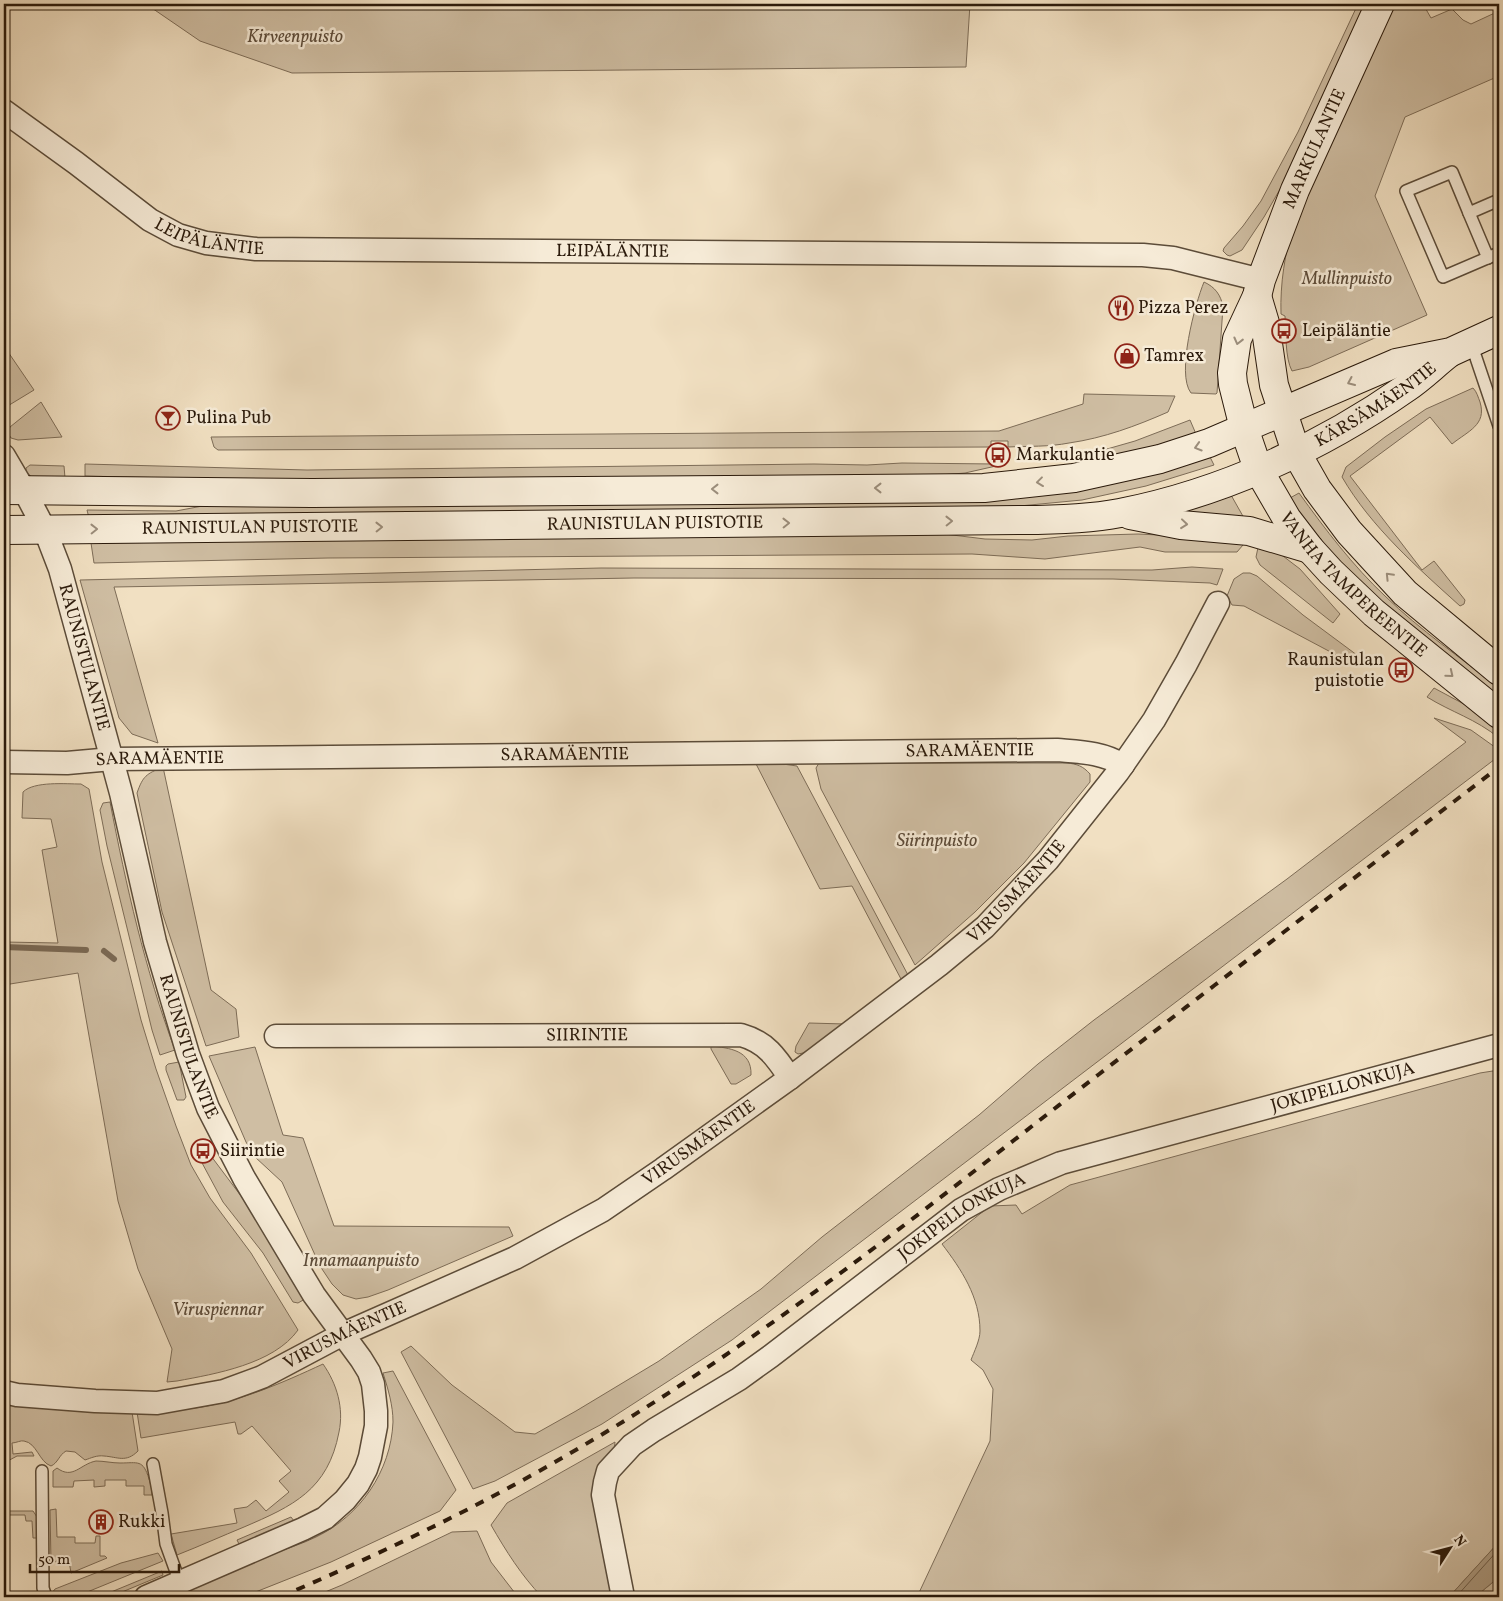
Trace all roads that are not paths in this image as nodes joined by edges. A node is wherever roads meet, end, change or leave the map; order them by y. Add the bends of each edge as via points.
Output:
1 (1380, 4) edge
2 (4, 110) edge
3 (1499, 200) edge
4 (1469, 213) junction
5 (1499, 253) edge
6 (1488, 258) junction
7 (1259, 288) junction
8 (1499, 330) edge
9 (1461, 347) junction
10 (1282, 412) junction
11 (1499, 426) edge
12 (1244, 428) junction
13 (1296, 452) junction
14 (4, 456) edge
15 (1258, 469) junction
16 (14, 490) edge
17 (1118, 513) junction
18 (4, 530) edge
19 (45, 530) junction
20 (1310, 549) junction
21 (1218, 603) dead end
22 (1499, 671) edge
23 (1499, 714) edge
24 (112, 759) junction
25 (4, 762) edge
26 (1123, 765) junction
27 (276, 1036) dead end
28 (1499, 1045) edge
29 (790, 1078) junction
30 (343, 1334) junction
31 (4, 1392) edge
32 (153, 1464) dead end
33 (42, 1471) dead end
34 (180, 1583) junction
35 (46, 1597) edge
36 (146, 1597) edge
37 (622, 1597) edge

1 - 7 main road, MARKULANTIE via 1295,190
2 - 7 street, LEIPÄLÄNTIE via 150,220 206,243 256,249 1143,255 1173,258
3 - 4 lane
4 - 6 lane
4 - 6 lane via 1452,172 1406,191 1443,277
5 - 6 lane
7 - 10 main road via 1274,385
7 -> 12 main road, MARKULANTIE via 1237,338 1232,373
8 - 9 main road, KÄRSÄMÄENTIE
9 -> 10 main road, KÄRSÄMÄENTIE via 1396,363
9 - 11 lane
9 - 13 main road, KÄRSÄMÄENTIE via 1407,387 1333,434
10 - 12 main road, RAUNISTULAN PUISTOTIE
10 - 13 main road, VANHA TAMPEREENTIE
12 - 15 main road, VANHA TAMPEREENTIE
12 -> 16 main road, RAUNISTULAN PUISTOTIE via 1176,454 1104,472 984,488 312,493
13 - 15 main road, RAUNISTULAN PUISTOTIE
22 -> 13 main road, VANHA TAMPEREENTIE via 1424,610 1376,563 1327,503
14 - 16 street, RAUNISTULANTIE
15 - 17 main road, RAUNISTULAN PUISTOTIE via 1220,486
15 - 20 main road, VANHA TAMPEREENTIE via 1287,519
16 - 19 street, RAUNISTULANTIE
19 -> 17 main road, RAUNISTULAN PUISTOTIE via 1022,520
17 -> 20 main road via 1181,524 1249,530
18 - 19 main road, RAUNISTULAN PUISTOTIE
19 - 24 street, RAUNISTULANTIE via 60,570
20 -> 23 main road, VANHA TAMPEREENTIE via 1374,613
21 - 26 street, VIRUSMÄENTIE via 1154,720
24 - 25 street, SARAMÄENTIE via 67,763
24 - 26 street, SARAMÄENTIE via 1057,750 1099,754
24 - 30 street, RAUNISTULANTIE via 155,942 188,1054 208,1108 244,1178 314,1296
26 - 29 street, VIRUSMÄENTIE via 1048,860 984,926 939,965
27 - 29 street, SIIRINTIE via 741,1035 764,1045
28 - 37 street, JOKIPELLONKUJA via 1061,1163 999,1189 961,1210 739,1379 632,1446 608,1471 604,1495
29 - 30 street, VIRUSMÄENTIE via 603,1210 515,1258
30 - 31 street, VIRUSMÄENTIE via 262,1377 192,1398 157,1403
30 - 34 street, RAUNISTULANTIE via 369,1372 375,1395 374,1440 366,1470 358,1484 325,1518
32 - 34 lane via 166,1544
33 - 35 lane via 43,1588
34 - 36 street, RAUNISTULANTIE

